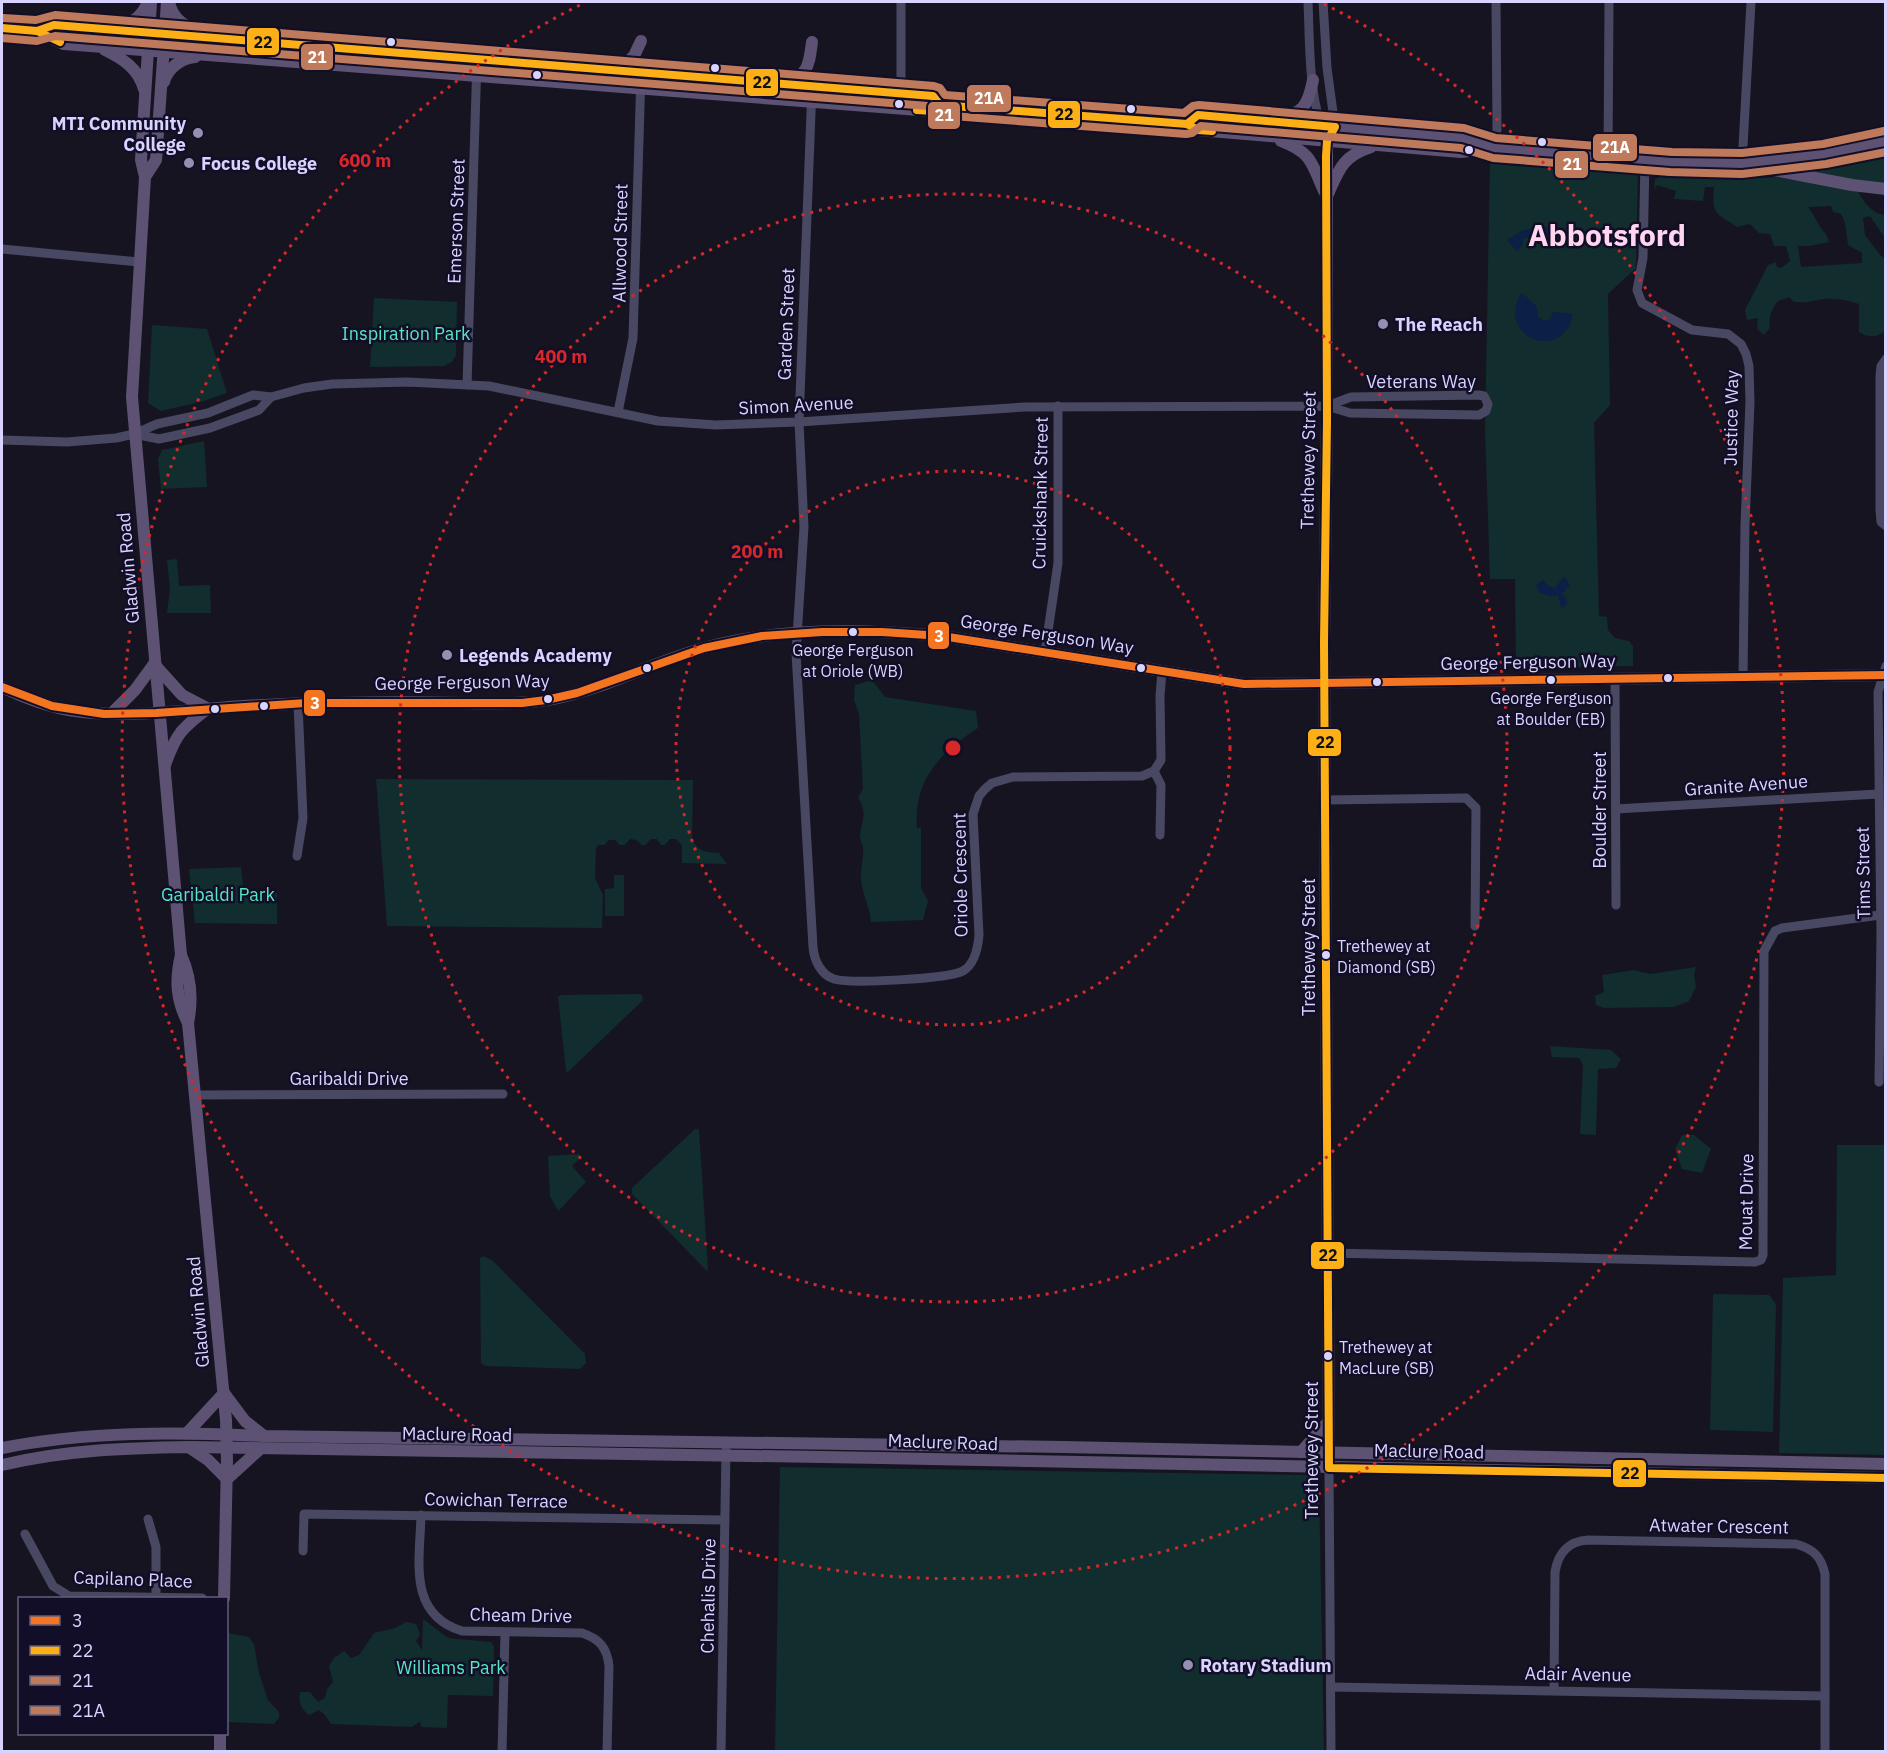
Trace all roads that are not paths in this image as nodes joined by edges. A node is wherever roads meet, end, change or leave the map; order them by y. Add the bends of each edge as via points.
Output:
1 (150, 2) edge
2 (168, 2) edge
3 (901, 2) edge
4 (1308, 2) edge
5 (1323, 2) edge
6 (1496, 2) edge
7 (1610, 2) edge
8 (1751, 2) edge
9 (2, 28) edge
10 (99, 29) junction
11 (37, 31) junction
12 (149, 33) junction
13 (164, 34) junction
14 (227, 39) junction
15 (812, 42) dead end
16 (98, 46) junction
17 (148, 50) junction
18 (163, 51) junction
19 (219, 56) junction
20 (477, 59) junction
21 (618, 71) junction
22 (641, 73) junction
23 (477, 76) junction
24 (1313, 80) junction
25 (776, 84) junction
26 (812, 87) junction
27 (641, 88) junction
28 (901, 94) junction
29 (146, 95) junction
30 (160, 101) junction
31 (811, 102) junction
32 (940, 105) junction
33 (1267, 121) junction
34 (1187, 124) junction
35 (1320, 126) junction
36 (1335, 127) junction
37 (1269, 136) junction
38 (1327, 141) junction
39 (1886, 141) edge
40 (1375, 146) junction
41 (1494, 148) junction
42 (1608, 157) junction
43 (1645, 160) junction
44 (1742, 164) junction
45 (145, 177) junction
46 (1886, 189) edge
47 (1327, 198) junction
48 (2, 249) edge
49 (139, 262) junction
50 (1885, 359) edge
51 (467, 385) junction
52 (271, 397) junction
53 (1058, 406) junction
54 (1327, 406) junction
55 (618, 412) junction
56 (799, 422) junction
57 (134, 434) junction
58 (2, 440) edge
59 (1886, 526) edge
60 (796, 633) junction
61 (1044, 652) junction
62 (154, 664) junction
63 (1162, 671) junction
64 (1884, 672) edge
65 (1743, 677) junction
66 (1615, 679) junction
67 (1324, 683) junction
68 (2, 687) edge
69 (298, 704) junction
70 (208, 709) junction
71 (112, 713) junction
72 (158, 713) junction
73 (164, 769) junction
74 (1154, 771) junction
75 (1878, 794) junction
76 (1325, 800) junction
77 (1616, 809) junction
78 (1160, 835) dead end
79 (297, 856) dead end
80 (1616, 905) dead end
81 (1880, 915) junction
82 (1474, 926) dead end
83 (1883, 935) edge
84 (1880, 1082) dead end
85 (503, 1094) dead end
86 (195, 1095) junction
87 (1329, 1253) junction
88 (224, 1393) junction
89 (1329, 1421) junction
90 (188, 1432) junction
91 (226, 1434) junction
92 (264, 1436) junction
93 (726, 1442) junction
94 (189, 1447) junction
95 (2, 1448) edge
96 (227, 1448) junction
97 (260, 1449) junction
98 (1301, 1452) junction
99 (1329, 1453) junction
100 (726, 1456) junction
101 (1886, 1464) edge
102 (2, 1465) edge
103 (1329, 1468) junction
104 (1886, 1478) edge
105 (227, 1479) junction
106 (421, 1515) junction
107 (148, 1519) dead end
108 (725, 1520) junction
109 (25, 1534) dead end
110 (303, 1551) dead end
111 (112, 1597) edge
112 (156, 1597) edge
113 (224, 1597) edge
114 (505, 1633) junction
115 (1331, 1687) junction
116 (1554, 1690) junction
117 (1825, 1696) junction
118 (220, 1735) edge
119 (220, 1752) edge
120 (502, 1752) edge
121 (608, 1752) edge
122 (721, 1752) edge
123 (1331, 1752) edge
124 (1825, 1752) edge

1 - 10 main road via 137,19 123,26
1 - 12 main road, Gladwin Road
2 - 13 main road, Gladwin Road
2 - 14 main road via 178,20 189,28
3 - 28 street
4 - 24 street, Trethewey Street
5 - 36 street
6 - 41 street
7 - 42 street
8 - 44 street
9 - 11 main road
10 - 11 main road via 54,25
10 - 12 main road
11 - 16 main road via 64,44
12 - 13 main road
12 - 17 main road, Gladwin Road
13 - 14 main road
13 - 18 main road, Gladwin Road
14 - 20 main road
15 - 25 main road via 804,73 792,81
16 - 17 main road
16 - 29 main road via 131,66 140,76
17 - 18 main road
17 - 29 main road, Gladwin Road
18 - 19 main road
18 - 30 main road, Gladwin Road
19 - 23 main road
19 - 30 main road via 188,58 175,66 166,76
20 - 21 main road
20 - 23 street, Emerson Street
21 - 22 main road
21 - 22 main road via 634,56 641,41
22 - 25 main road
22 - 27 street, Allwood Street
23 - 27 main road
23 - 51 street, Emerson Street
24 - 33 main road via 1310,97 1302,109
24 - 35 street, Trethewey Street
25 - 26 main road
26 - 28 main road
26 - 31 street, Garden Street
27 - 31 main road
27 - 55 street, Allwood Street via 633,338
28 - 32 main road via 933,96
29 - 45 main road, Gladwin Road via 141,160
30 - 45 main road, Gladwin Road via 156,160
31 - 32 main road via 932,111
31 - 56 street, Garden Street
32 - 34 main road
33 - 34 main road via 1198,115
33 - 35 main road
34 - 37 main road via 1197,130
35 - 36 main road
35 - 38 street, Trethewey Street
36 - 38 street, Trethewey Street
36 - 41 main road via 1463,138
37 - 38 main road
37 - 47 main road via 1307,155
38 - 40 main road
38 - 47 main road, Trethewey Street
39 - 44 main road via 1825,154
40 - 41 main road via 1461,152
40 - 47 main road via 1346,159
41 - 42 main road
42 - 43 main road
43 - 44 main road
43 - 65 street, Justice Way via 1639,298 1682,326 1734,337 1749,366
44 - 46 main road
45 - 49 main road, Gladwin Road
47 - 54 main road, Trethewey Street
48 - 49 street
49 - 57 main road, Gladwin Road via 132,397
50 - 59 street via 1880,382 1880,510 1881,522
51 - 52 street, Simon Avenue via 332,384
51 - 55 street, Simon Avenue
52 - 57 street, Simon Avenue via 253,395 208,413 157,424
52 - 57 street, Simon Avenue via 259,410 210,428 159,439
53 - 54 street, Simon Avenue
53 - 56 street, Simon Avenue
53 - 61 street, Cruickshank Street via 1058,563
54 - 54 street, Veterans Way via 1350,413 1479,415 1488,404 1479,395 1423,395 1351,397
54 - 67 main road, Trethewey Street
55 - 56 street, Simon Avenue via 691,424
56 - 60 street, Garden Street via 804,526
57 - 58 street via 67,442
57 - 62 main road, Gladwin Road
60 - 61 main road, George Ferguson Way via 908,633
60 - 69 main road, George Ferguson Way via 704,648 596,687 539,701
60 - 74 street, Oriole Crescent via 814,958 832,979 932,977 964,970 977,953 979,934 973,814 979,796 992,783 1013,777 1142,776
61 - 63 main road, George Ferguson Way
62 - 70 main road via 182,695
62 - 71 main road
62 - 72 main road, Gladwin Road
63 - 67 main road, George Ferguson Way via 1244,684
63 - 74 street via 1161,760
64 - 65 main road, George Ferguson Way
64 - 75 street, Tims Street via 1878,692
65 - 66 main road, George Ferguson Way
66 - 67 main road, George Ferguson Way
66 - 77 street, Boulder Street
67 - 76 main road, Trethewey Street
68 - 71 main road, George Ferguson Way via 70,710
69 - 70 main road, George Ferguson Way
69 - 79 street via 303,818
70 - 72 main road, George Ferguson Way
70 - 73 main road via 177,736
71 - 72 main road, George Ferguson Way
72 - 73 main road, Gladwin Road
73 - 86 main road, Gladwin Road via 181,955 177,978 180,1007 188,1023
74 - 78 street via 1161,785
75 - 77 street, Granite Avenue
75 - 81 street, Tims Street
76 - 82 street via 1466,798 1476,808
76 - 87 main road, Trethewey Street
77 - 80 street, Boulder Street
81 - 83 street, Tims Street
81 - 87 street, Mouat Drive via 1788,926 1775,931 1764,951 1761,1260
83 - 84 street, Tims Street
85 - 86 street, Garibaldi Drive
86 - 88 main road, Gladwin Road
87 - 89 main road, Trethewey Street
88 - 90 main road
88 - 91 main road, Gladwin Road
88 - 92 main road via 245,1421
89 - 98 main road
89 - 99 main road, Trethewey Street
90 - 91 main road, Maclure Road
90 - 95 main road, Maclure Road via 112,1434
91 - 92 main road, Maclure Road
91 - 96 main road, Gladwin Road
92 - 93 main road, Maclure Road
93 - 98 main road, Maclure Road
93 - 100 street, Chehalis Drive
94 - 96 main road, Maclure Road
94 - 102 main road, Maclure Road via 74,1452
94 - 105 main road
96 - 97 main road, Maclure Road
96 - 105 main road, Gladwin Road
97 - 100 main road, Maclure Road
97 - 105 main road
98 - 99 main road, Maclure Road
99 - 101 main road, Maclure Road
99 - 103 main road, Trethewey Street
100 - 103 main road, Maclure Road
100 - 108 street, Chehalis Drive
103 - 104 main road, Maclure Road
103 - 115 street, Trethewey Street
105 - 113 main road, Gladwin Road
106 - 108 street, Cowichan Terrace
106 - 110 street, Cowichan Terrace via 304,1514
106 - 114 street, Cheam Drive via 419,1581 430,1610 456,1629
107 - 112 street via 156,1547
108 - 122 street, Chehalis Drive
109 - 111 street, Capilano Place via 54,1587 69,1596
114 - 120 street
114 - 121 street, Cheam Drive via 582,1633 602,1644 609,1666
115 - 116 street, Adair Avenue
115 - 123 street, Trethewey Street
116 - 117 street, Adair Avenue
116 - 117 street, Atwater Crescent via 1555,1572 1561,1553 1573,1543 1776,1542 1810,1549 1823,1565
117 - 124 street, Atwater Crescent
118 - 119 main road

